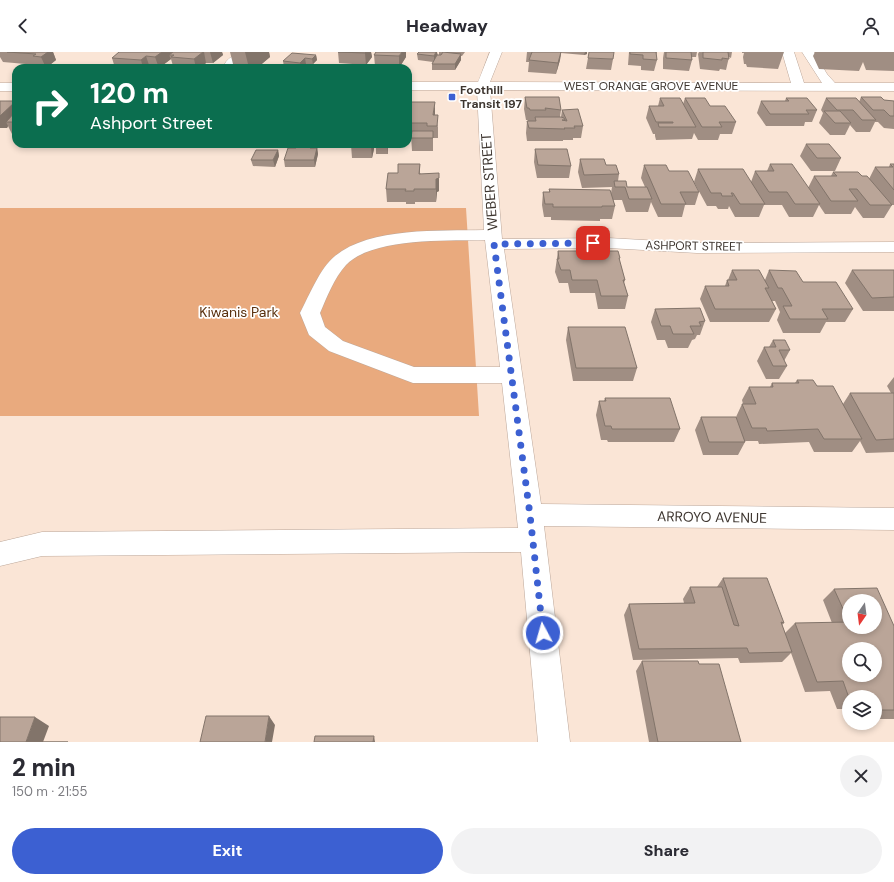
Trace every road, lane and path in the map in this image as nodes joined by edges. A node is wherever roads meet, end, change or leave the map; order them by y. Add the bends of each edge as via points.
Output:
1 (257, 52) edge
2 (496, 52) edge
3 (788, 52) edge
4 (808, 52) edge
5 (230, 64) edge
6 (483, 85) junction
7 (412, 86) edge
8 (0, 87) edge
9 (12, 87) edge
10 (799, 87) junction
11 (832, 87) junction
12 (894, 87) edge
13 (493, 240) junction
14 (894, 247) edge
15 (511, 374) junction
16 (894, 519) edge
17 (532, 527) junction
18 (0, 554) edge
19 (554, 742) edge

1 - 5 street via 239,57
2 - 6 street, WEBER STREET
3 - 10 street
4 - 11 street via 822,76
6 - 7 street, WEST ORANGE GROVE AVENUE
6 - 10 street, WEST ORANGE GROVE AVENUE
6 - 13 street, WEBER STREET
8 - 9 street
10 - 11 street, WEST ORANGE GROVE AVENUE
11 - 12 street, WEST ORANGE GROVE AVENUE
13 - 14 street, ASHPORT STREET via 697,248
13 - 15 street, WEBER STREET
13 - 15 street, ASHPORT STREET via 401,240 379,242 357,249 340,260 320,291 310,313 316,330 336,346 413,374
15 - 17 street, WEBER STREET
16 - 17 street, ARROYO AVENUE
17 - 18 street, ARROYO AVENUE via 42,544
17 - 19 street, WEBER STREET

